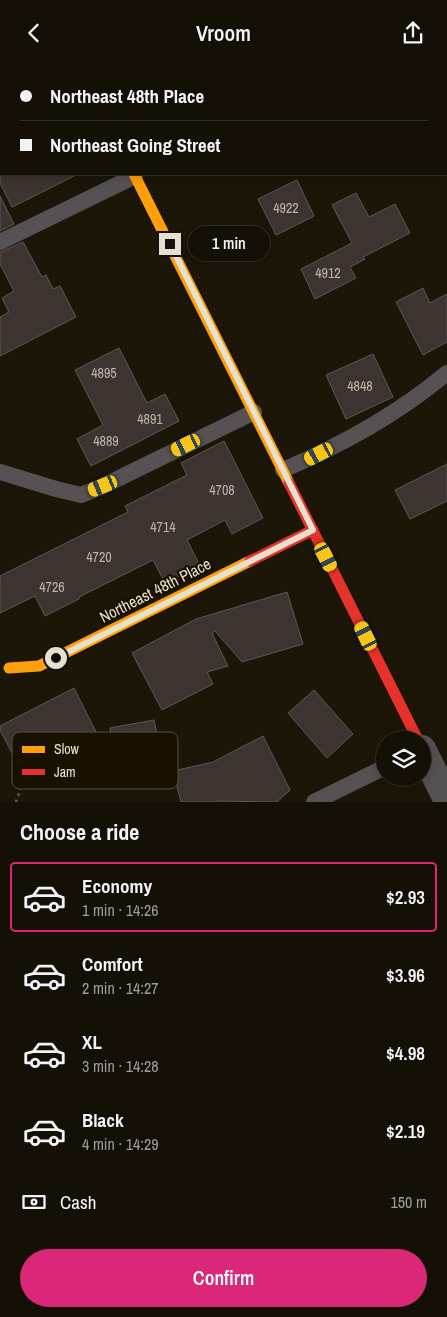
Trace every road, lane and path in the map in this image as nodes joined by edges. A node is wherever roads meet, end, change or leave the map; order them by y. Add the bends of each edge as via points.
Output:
1 (135, 175) edge
2 (0, 242) edge
3 (447, 373) edge
4 (254, 412) junction
5 (283, 470) junction
6 (0, 472) edge
7 (313, 530) junction
8 (9, 669) dead end
9 (414, 731) edge
10 (431, 767) edge
11 (376, 771) edge
12 (22, 789) edge
13 (447, 799) edge
14 (16, 802) edge
15 (314, 802) edge

1 - 2 lane
1 - 4 street
3 - 5 lane via 374,425
4 - 5 street
4 - 6 lane via 81,495
5 - 7 street
7 - 8 street, Northeast 48th Place via 39,666
7 - 9 street
10 - 13 street
11 - 15 lane
12 - 14 path

